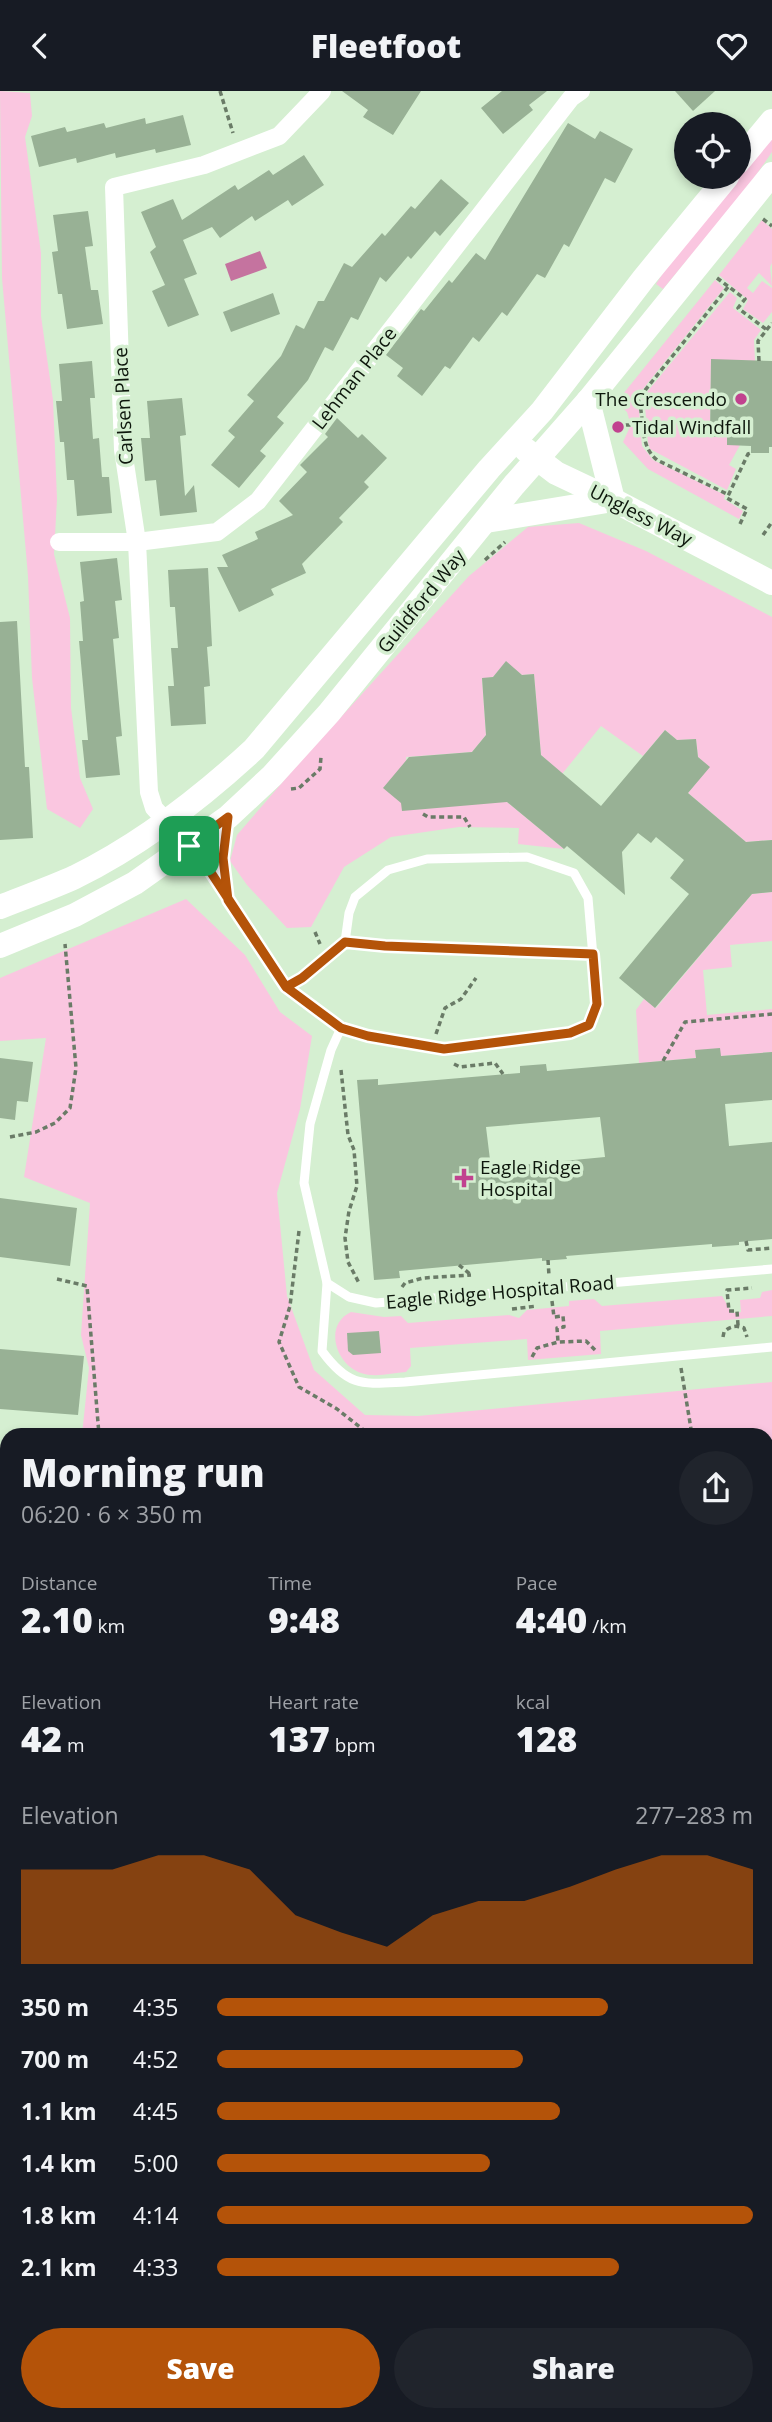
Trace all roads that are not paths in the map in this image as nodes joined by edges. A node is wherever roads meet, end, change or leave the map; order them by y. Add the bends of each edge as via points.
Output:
1 (322, 91) edge
2 (581, 91) edge
3 (772, 121) edge
4 (751, 146) edge
5 (772, 174) edge
6 (717, 189) edge
7 (588, 401) junction
8 (514, 441) junction
9 (537, 459) junction
10 (613, 499) junction
11 (486, 521) junction
12 (59, 542) dead end
13 (137, 542) junction
14 (772, 583) edge
15 (228, 817) junction
16 (167, 822) junction
17 (189, 846) junction
18 (228, 900) junction
19 (0, 907) edge
20 (345, 942) junction
21 (0, 946) edge
22 (593, 954) junction
23 (286, 987) junction
24 (341, 1028) junction
25 (772, 1269) edge
26 (327, 1283) junction
27 (772, 1347) edge

1 - 13 street, Carlsen Place via 279,136 204,165 114,187 123,450
2 - 13 street, Lehman Place via 258,501 217,532
3 - 4 main road
5 - 7 main road, Guildford Way
6 - 8 main road, Guildford Way
7 - 9 main road, Guildford Way
7 - 10 main road
8 - 9 main road, Ungless Way
8 - 16 main road, Guildford Way via 254,749
9 - 10 main road, Ungless Way via 556,473
9 - 11 main road, Guildford Way
10 - 11 main road
10 - 14 main road, Ungless Way
11 - 15 main road, Guildford Way via 328,713
12 - 13 street, Lehman Place
13 - 16 street, Carlsen Place via 149,792 154,808
15 - 17 main road, Guildford Way
15 - 18 lane via 223,858
16 - 17 street, Carlsen Place
16 - 19 main road, Guildford Way via 73,878
17 - 18 lane
17 - 21 main road, Guildford Way via 135,883 75,915
18 - 23 lane
20 - 22 lane
20 - 22 lane via 355,897 388,870 427,859 527,857 574,873 588,898
20 - 23 lane
22 - 24 lane via 597,1004 589,1025 570,1033 444,1049
23 - 24 lane
24 - 26 lane via 310,1124 304,1183
25 - 26 lane, Eagle Ridge Hospital Road via 376,1303 349,1297
26 - 27 lane via 322,1351 334,1368 359,1382 405,1382

